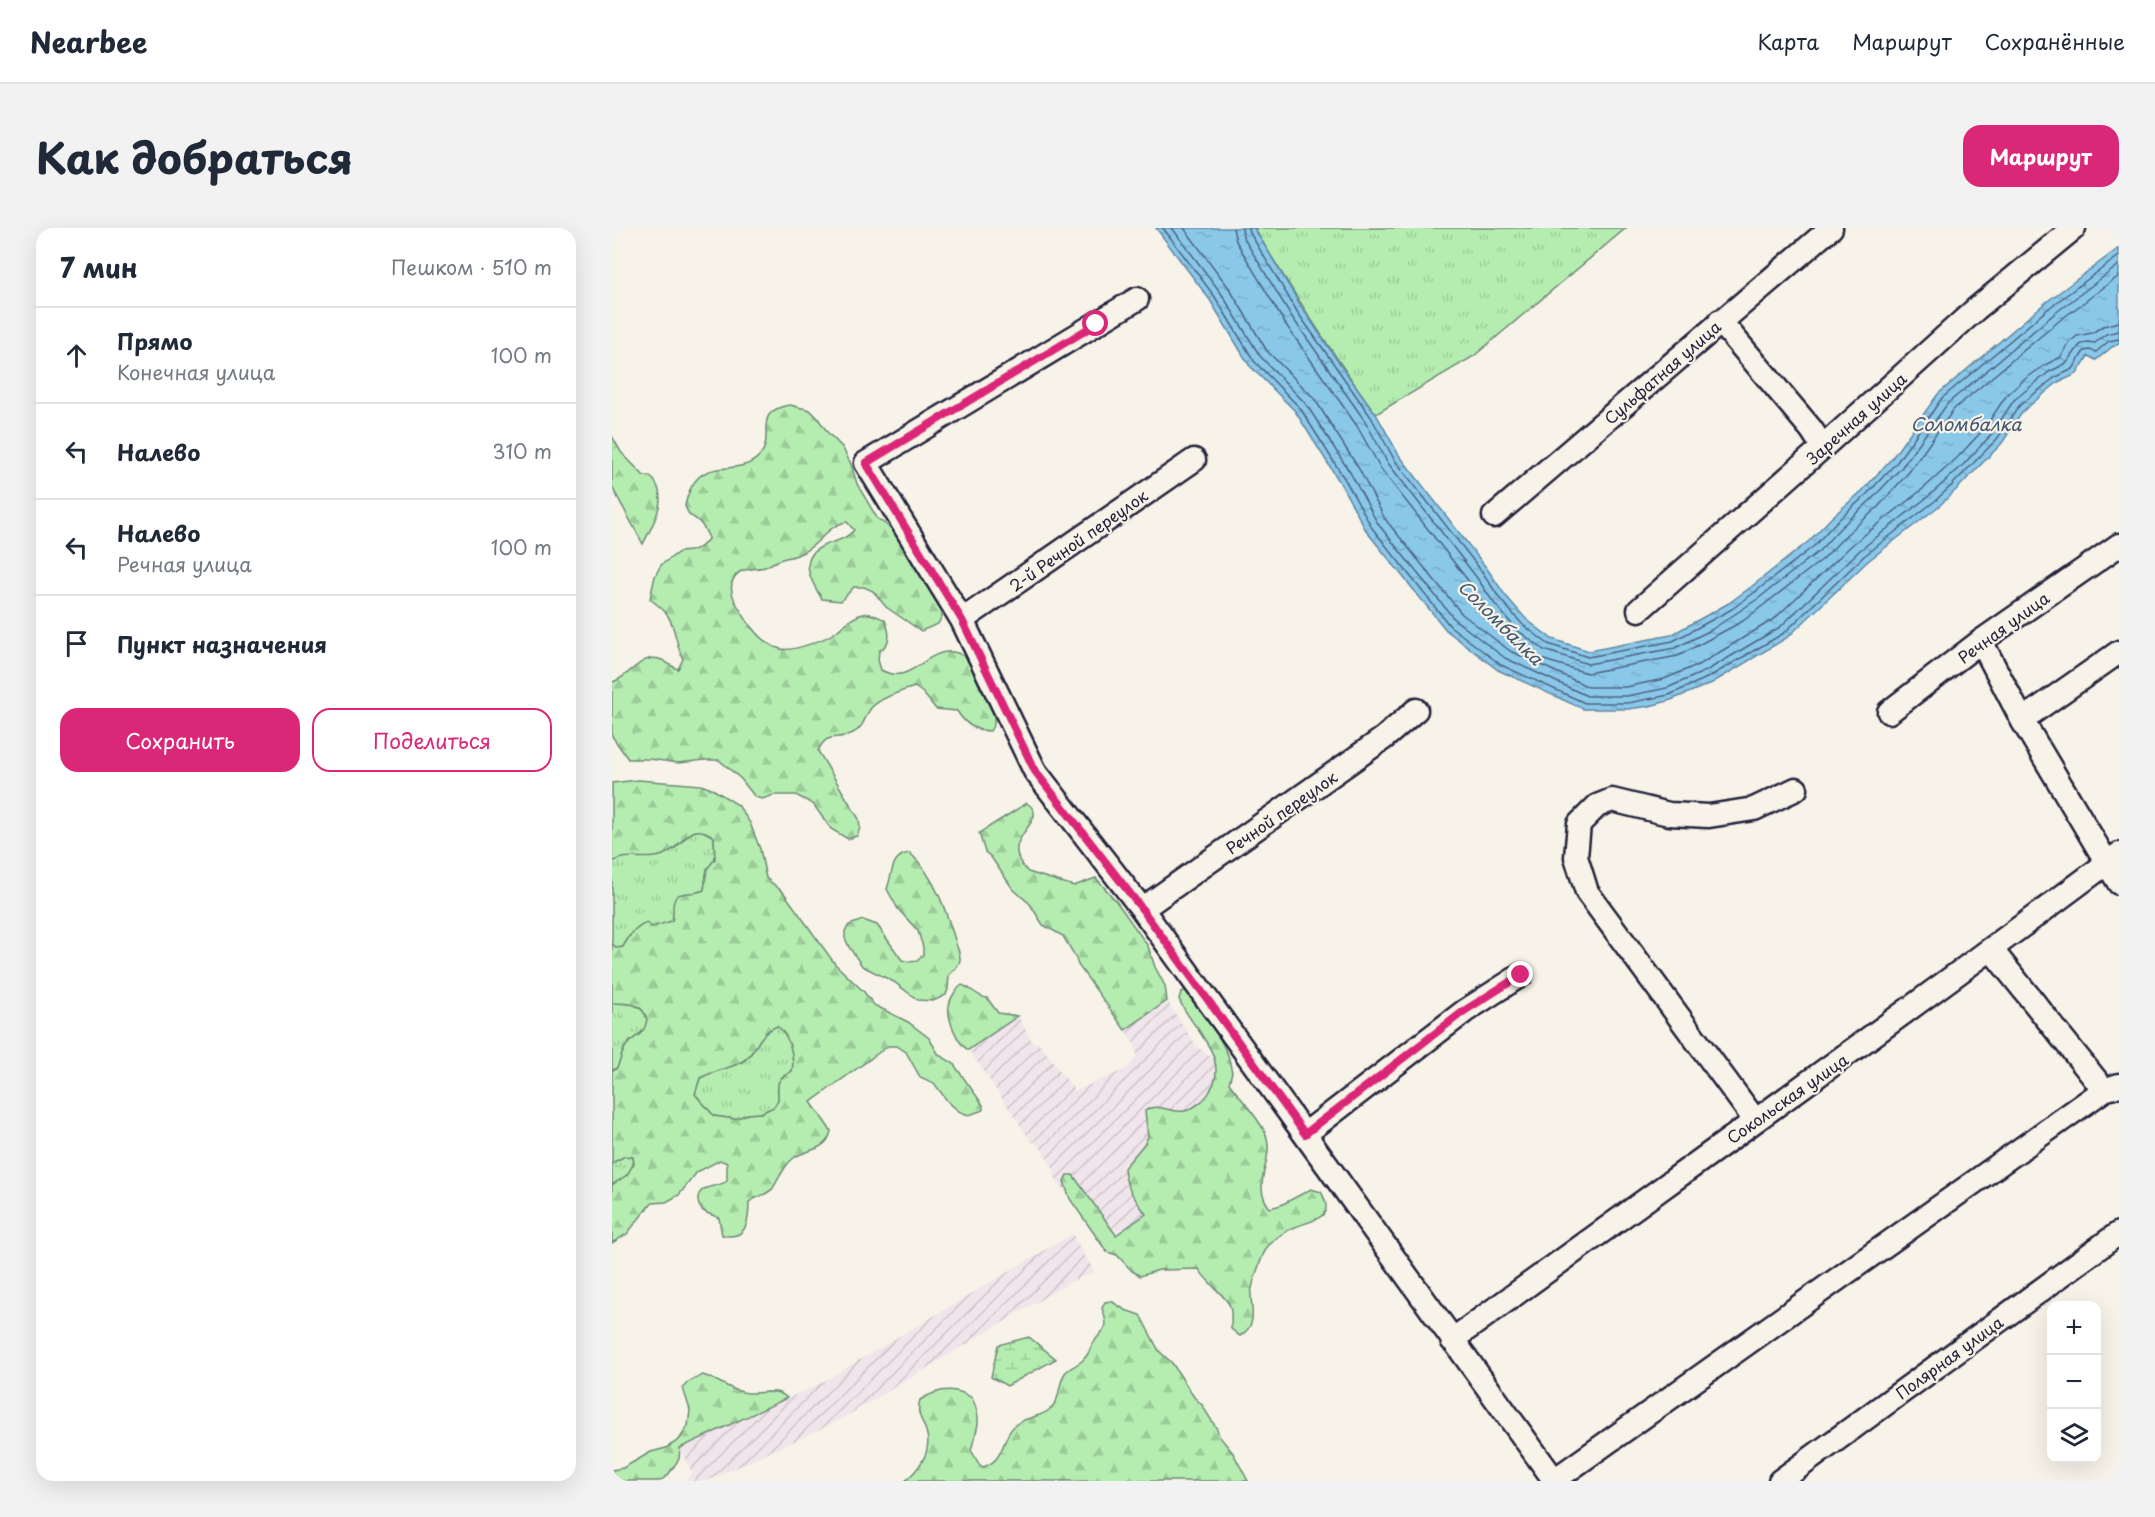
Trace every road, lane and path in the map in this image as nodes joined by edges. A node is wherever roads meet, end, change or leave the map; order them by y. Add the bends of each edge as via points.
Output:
1 (1830, 228) edge
2 (2074, 228) edge
3 (1137, 299) dead end
4 (1720, 321) junction
5 (1823, 447) junction
6 (1194, 460) dead end
7 (1494, 516) dead end
8 (2119, 545) edge
9 (1639, 610) dead end
10 (962, 620) junction
11 (1981, 641) junction
12 (2119, 652) edge
13 (1416, 710) dead end
14 (1889, 712) dead end
15 (2022, 720) junction
16 (1796, 789) dead end
17 (2113, 859) edge
18 (2119, 884) edge
19 (1142, 909) junction
20 (1991, 950) junction
21 (1521, 975) dead end
22 (2111, 1088) edge
23 (1755, 1120) junction
24 (1305, 1134) junction
25 (2119, 1233) edge
26 (1452, 1340) junction
27 (1554, 1481) edge
28 (1780, 1481) edge

1 - 4 street, Сульфатная улица
2 - 5 street, Заречная улица via 1976,309
3 - 10 street via 866,463
4 - 5 street
4 - 7 street, Сульфатная улица
5 - 9 street, Заречная улица
6 - 10 street, 2-й Речной переулок
8 - 11 street, Речная улица
10 - 19 street via 1035,771
11 - 14 street, Речная улица
11 - 15 street
12 - 15 street
13 - 19 street, Речной переулок via 1384,738
15 - 17 street
16 - 23 street via 1754,808 1709,816 1669,814 1612,800 1597,806 1579,824 1576,857 1587,892
17 - 18 street
17 - 20 street, Сокольская улица
19 - 24 street
20 - 22 street
20 - 23 street, Сокольская улица
21 - 24 street via 1464,1011
22 - 27 street
23 - 26 street, Сокольская улица
24 - 26 street
25 - 28 street, Полярная улица
26 - 27 street

